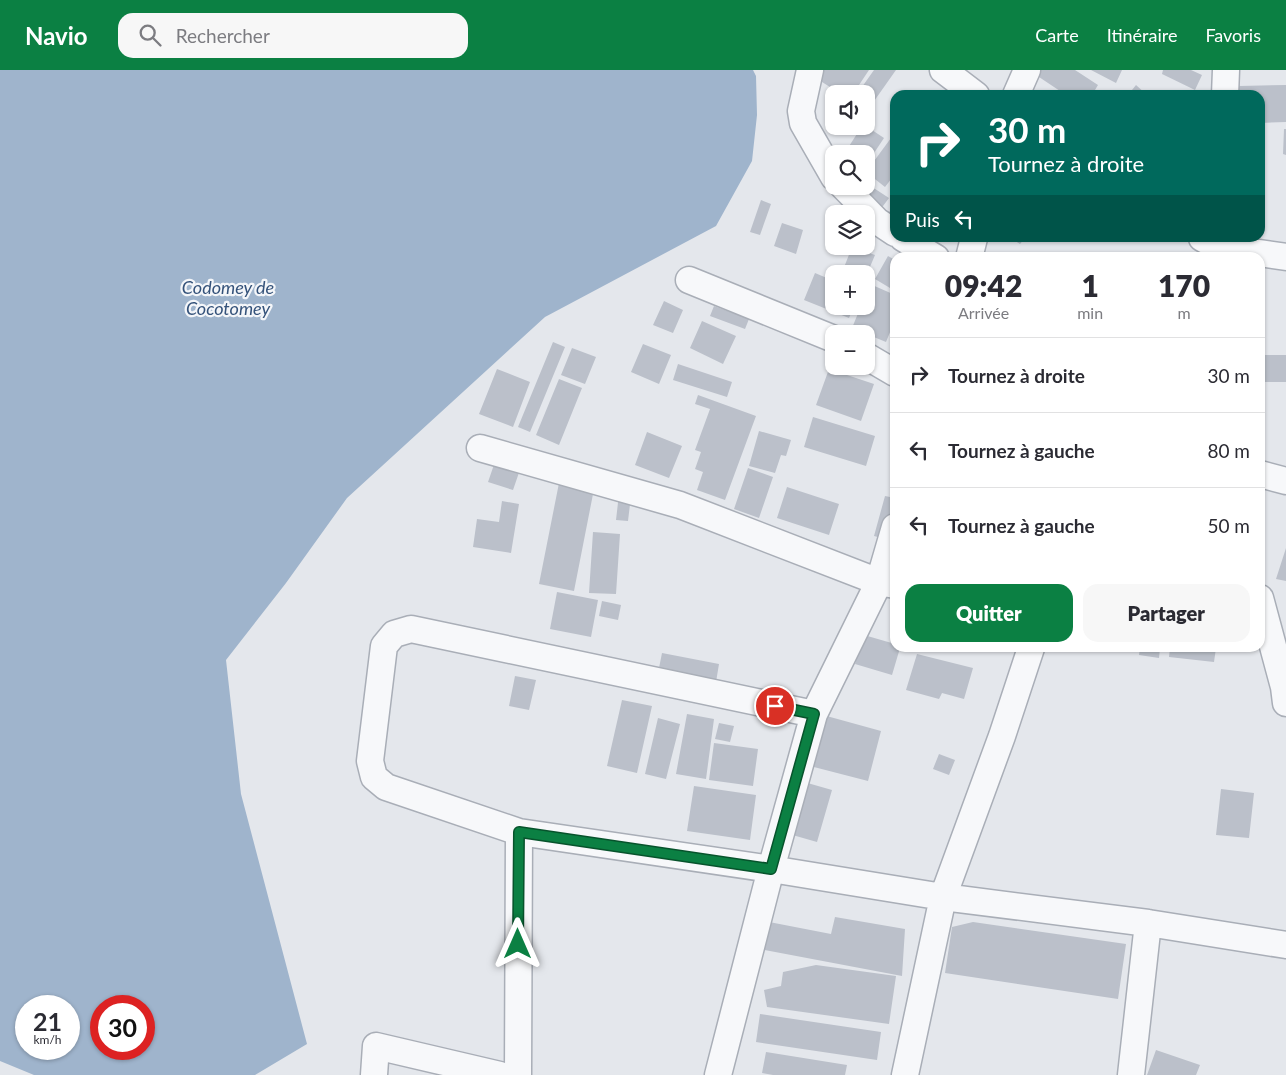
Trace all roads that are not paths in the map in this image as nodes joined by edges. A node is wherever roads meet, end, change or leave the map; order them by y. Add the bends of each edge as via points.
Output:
1 (810, 70) edge
2 (943, 70) edge
3 (1027, 70) edge
4 (1226, 70) edge
5 (969, 90) edge
6 (1018, 90) edge
7 (1224, 90) edge
8 (825, 161) edge
9 (852, 195) edge
10 (890, 229) edge
11 (910, 242) edge
12 (1214, 245) edge
13 (926, 252) edge
14 (1256, 252) edge
15 (1265, 254) edge
16 (1286, 257) edge
17 (689, 280) dead end
18 (825, 335) edge
19 (875, 361) edge
20 (890, 370) edge
21 (480, 448) dead end
22 (1265, 476) edge
23 (1286, 482) edge
24 (890, 562) edge
25 (887, 583) edge
26 (1265, 617) edge
27 (1030, 652) edge
28 (1285, 693) edge
29 (814, 714) junction
30 (519, 832) junction
31 (771, 869) junction
32 (943, 896) junction
33 (1148, 923) junction
34 (1286, 945) edge
35 (374, 1075) edge
36 (500, 1075) edge
37 (518, 1075) edge
38 (718, 1075) edge
39 (905, 1075) edge
40 (1131, 1075) edge

1 - 8 street via 801,111 803,123
2 - 5 street
3 - 6 street
4 - 7 street
9 - 10 street via 877,221
11 - 13 street
12 - 14 street
15 - 16 street
17 - 18 street
19 - 20 street
21 - 25 street via 680,505
22 - 23 street
24 - 25 street
25 - 29 street
26 - 28 street
27 - 32 street
29 - 30 street via 411,629 394,634 384,646 370,761 374,778 386,787
29 - 31 street
30 - 31 street
30 - 37 street
31 - 32 street
31 - 38 street
32 - 33 street
32 - 39 street
33 - 34 street
33 - 40 street
35 - 36 street via 376,1046

